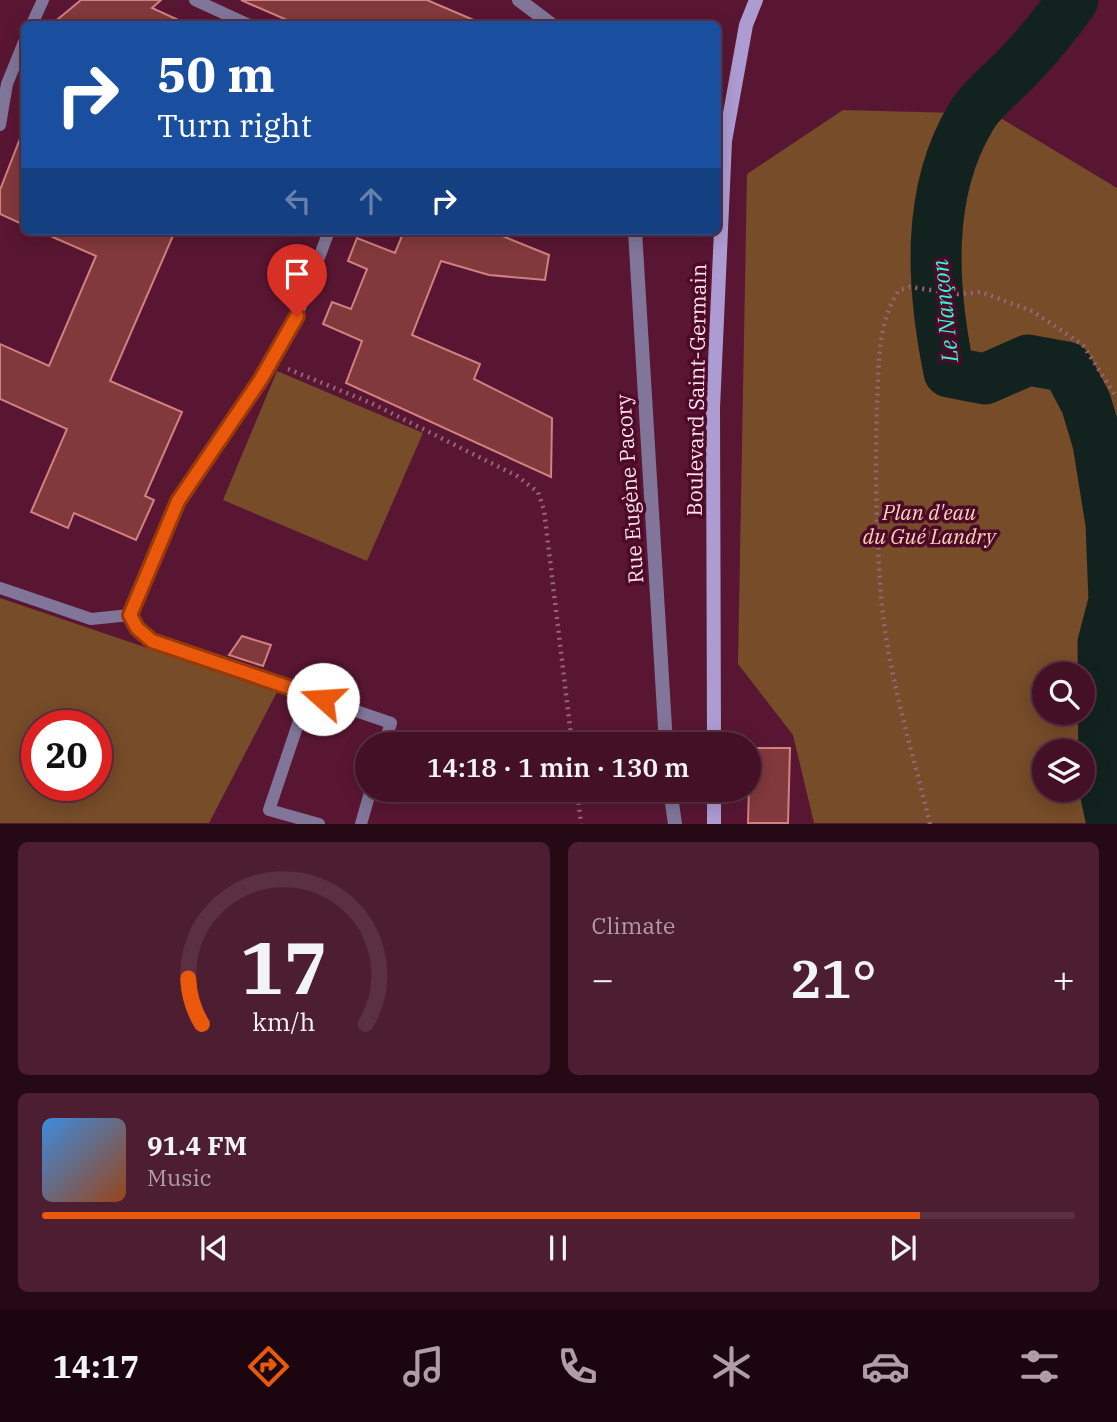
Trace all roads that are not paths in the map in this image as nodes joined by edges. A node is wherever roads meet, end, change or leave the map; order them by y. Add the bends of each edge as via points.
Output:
1 (43, 0) edge
2 (195, 0) edge
3 (519, 0) edge
4 (756, 0) edge
5 (33, 21) edge
6 (237, 21) edge
7 (547, 21) edge
8 (21, 49) edge
9 (0, 125) edge
10 (327, 235) edge
11 (635, 235) edge
12 (0, 588) edge
13 (130, 615) junction
14 (300, 692) junction
15 (388, 732) edge
16 (665, 732) edge
17 (714, 732) edge
18 (367, 802) edge
19 (672, 802) edge
20 (713, 802) edge
21 (318, 824) edge
22 (361, 824) edge
23 (675, 824) edge
24 (714, 824) edge

1 - 5 lane
2 - 6 lane
3 - 7 street
4 - 17 main road, Boulevard Saint-Germain via 746,25 726,141 713,408
8 - 9 lane via 7,84
10 - 13 lane via 297,316 178,501
11 - 16 street, Rue Eugène Pacory
12 - 13 lane via 91,619
13 - 14 lane via 152,641
14 - 15 lane via 391,723
14 - 21 lane via 299,721 269,810
18 - 22 lane
19 - 23 street
20 - 24 main road

